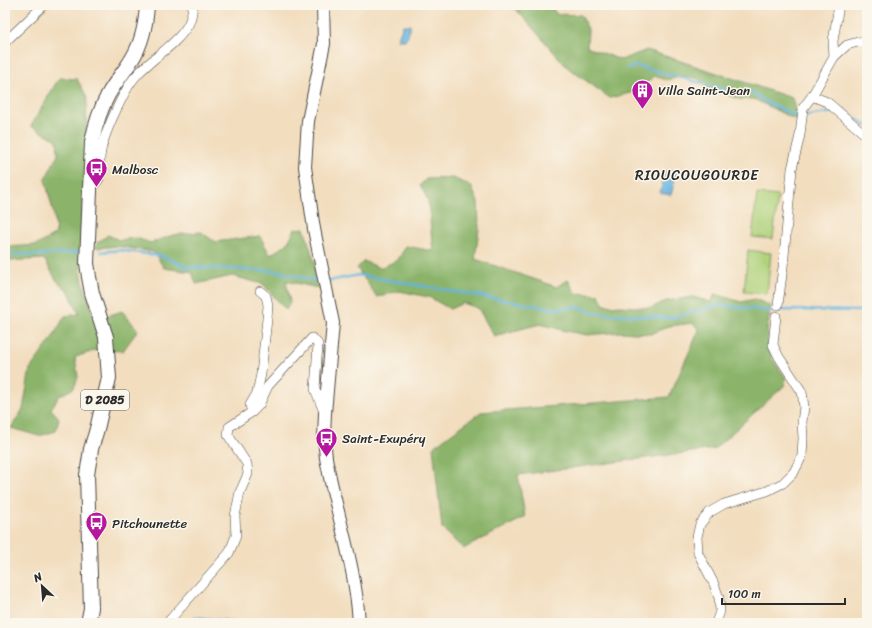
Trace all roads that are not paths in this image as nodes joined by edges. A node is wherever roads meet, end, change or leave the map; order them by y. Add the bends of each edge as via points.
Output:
1 (44, 5) edge
2 (147, 5) edge
3 (193, 5) edge
4 (323, 5) edge
5 (839, 5) edge
6 (867, 41) edge
7 (5, 42) edge
8 (834, 57) junction
9 (812, 96) junction
10 (867, 136) edge
11 (90, 181) junction
12 (260, 292) dead end
13 (778, 305) dead end
14 (776, 316) dead end
15 (252, 412) junction
16 (325, 413) junction
17 (88, 623) edge
18 (167, 623) edge
19 (359, 623) edge
20 (716, 623) edge

1 - 7 street
2 - 11 main road, D 2085 via 138,47 108,94 95,127
3 - 11 street via 187,28 128,86 106,134 101,151 99,178 97,182
4 - 16 main road via 324,44 308,120 305,167 314,229 333,323
5 - 8 street via 833,41
6 - 8 street via 846,45
8 - 9 street
9 - 10 street via 827,102
9 - 13 street via 804,108 792,169
11 - 17 main road, D 2085 via 87,263 106,337 109,378 87,475 91,608
12 - 15 street via 266,296 268,319 261,374 257,393 250,405
14 - 20 street via 773,345 802,392 802,456 794,472 783,483 767,491 724,504 710,512 700,524 697,537 698,553 719,598 720,611
15 - 16 street via 259,405 268,386 312,338 318,344 315,389
15 - 18 street via 229,427 228,435 247,464 248,474 240,492 235,516 236,536 229,553
16 - 19 main road via 326,458 353,579

